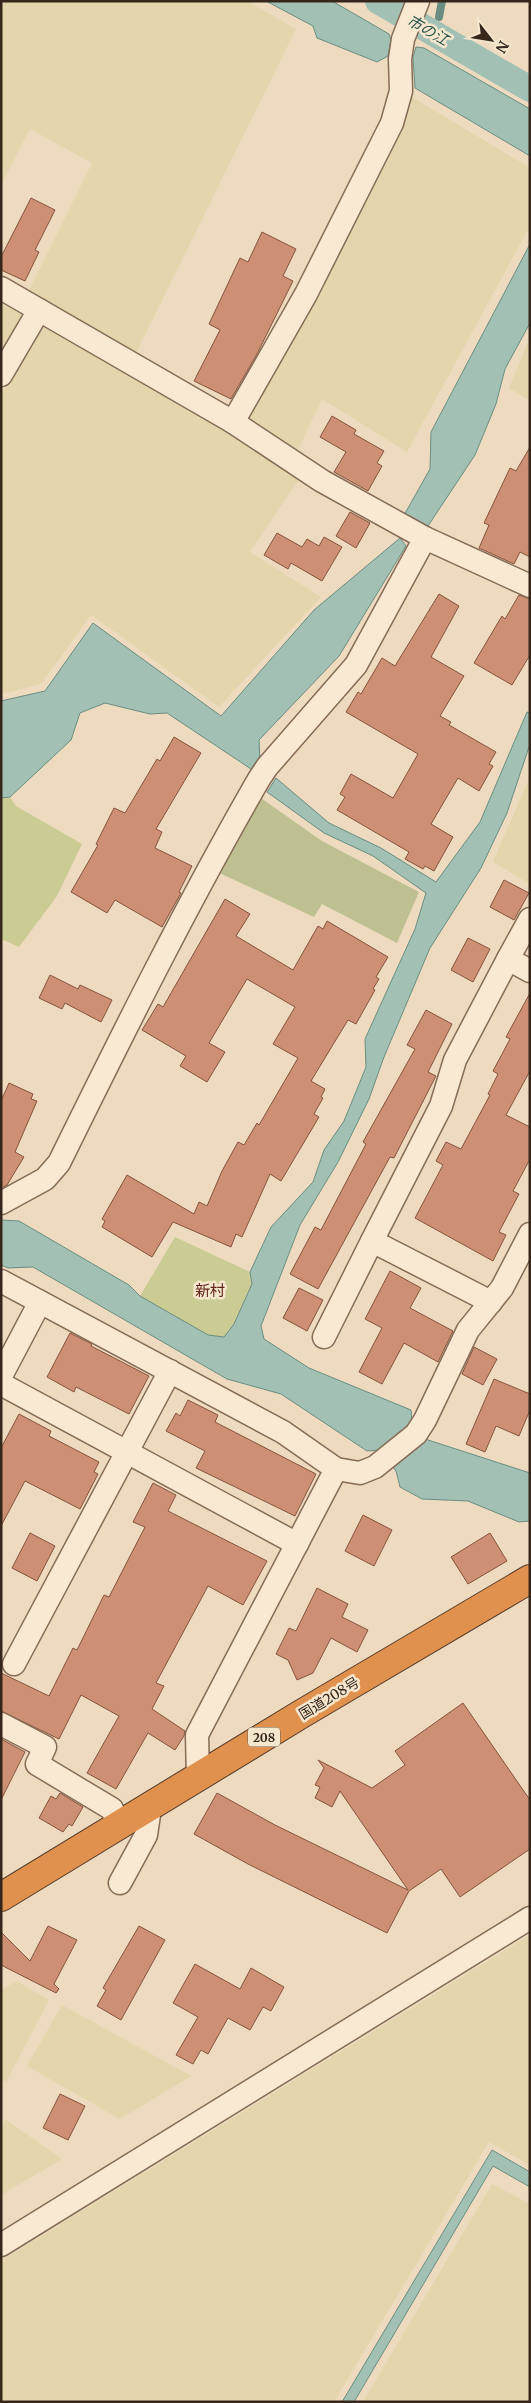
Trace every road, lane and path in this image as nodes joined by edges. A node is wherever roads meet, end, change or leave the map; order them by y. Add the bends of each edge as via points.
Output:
1 (418, 3) edge
2 (1, 288) edge
3 (40, 310) junction
4 (1, 375) edge
5 (233, 422) junction
6 (416, 533) junction
7 (530, 586) edge
8 (530, 919) edge
9 (508, 959) junction
10 (530, 971) edge
11 (1, 1203) edge
12 (530, 1234) edge
13 (372, 1241) junction
14 (1, 1281) edge
15 (40, 1302) junction
16 (491, 1302) junction
17 (324, 1337) dead end
18 (170, 1372) junction
19 (1, 1376) edge
20 (1, 1384) edge
21 (127, 1452) junction
22 (336, 1469) junction
23 (297, 1544) junction
24 (530, 1579) edge
25 (14, 1664) dead end
26 (1, 1724) edge
27 (198, 1778) junction
28 (150, 1808) junction
29 (119, 1827) junction
30 (120, 1883) dead end
31 (1, 1897) edge
32 (530, 1918) edge
33 (1, 2245) edge

1 - 5 street via 403,42 401,91 392,123 306,294
2 - 3 street
3 - 4 street
3 - 5 street
5 - 6 street via 322,481
6 - 7 street
6 - 11 street via 356,665 263,773 173,933 59,1163 45,1179
8 - 9 street
9 - 10 street
9 - 13 street via 455,1060 440,1106
12 - 16 street via 502,1288
13 - 16 street
13 - 17 street
14 - 15 street
15 - 18 street
15 - 19 street
16 - 22 street via 468,1330 416,1434 374,1468 360,1473
18 - 21 street
18 - 22 street via 283,1432
20 - 21 street
21 - 23 street
21 - 25 street
22 - 23 street
23 - 27 street via 197,1735
24 - 27 highway, 国道208号 / 208
26 - 29 street via 45,1747 37,1764 112,1809
27 - 28 highway, 国道208号 / 208
28 - 29 highway, 国道208号 / 208
28 - 30 street via 146,1835
29 - 31 highway, 国道208号 / 208
32 - 33 street

